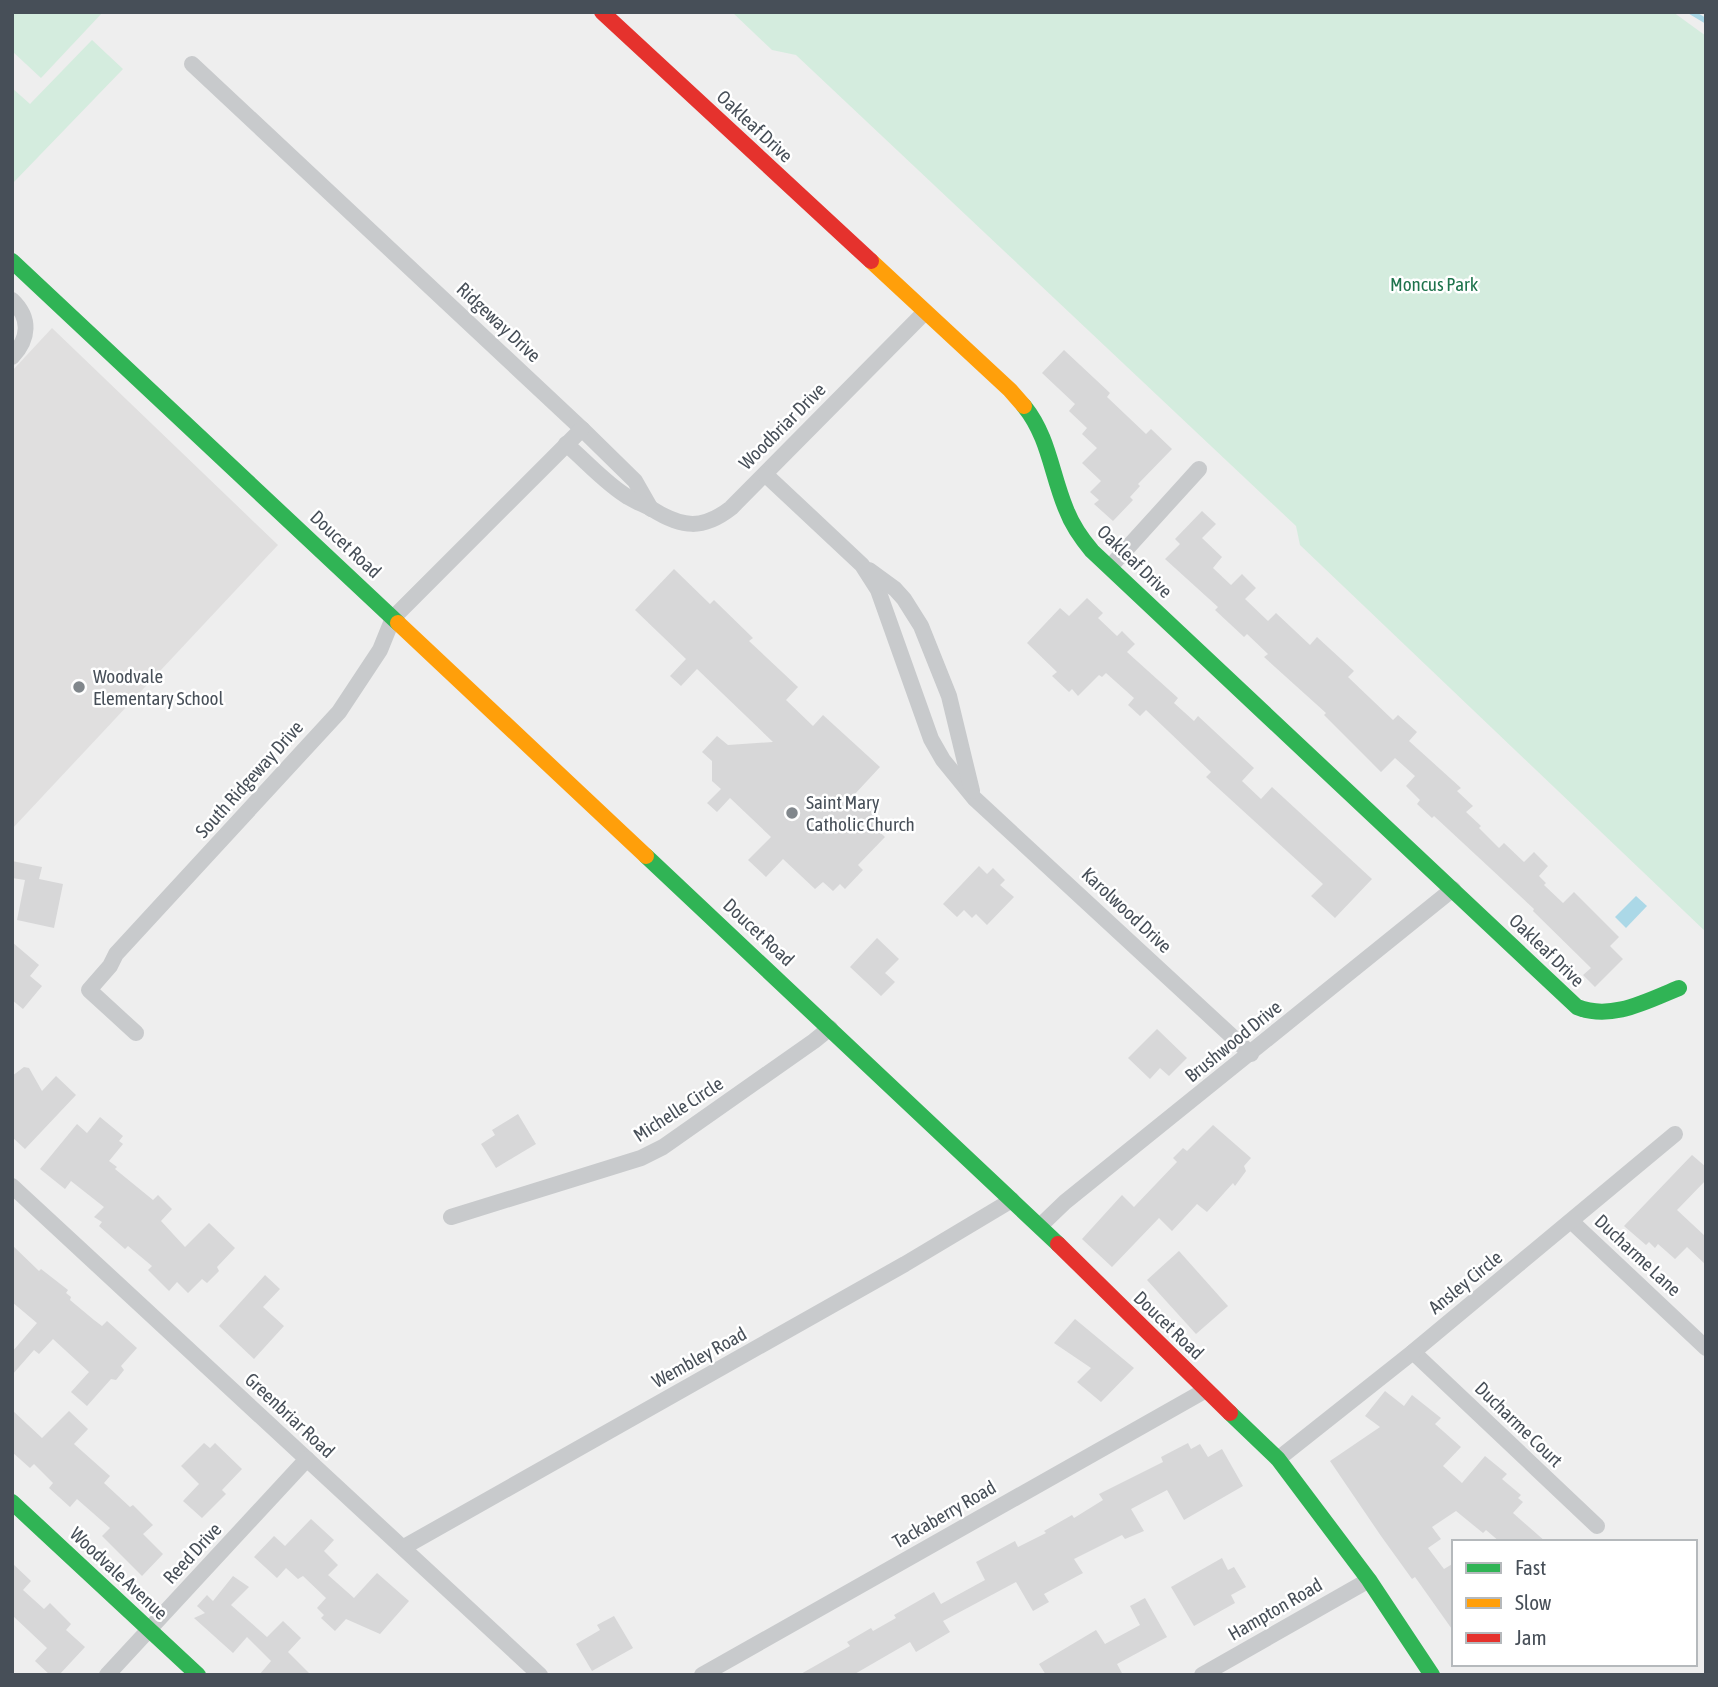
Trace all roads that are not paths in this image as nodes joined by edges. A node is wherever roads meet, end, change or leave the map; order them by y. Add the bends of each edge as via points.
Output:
1 (601, 12) edge
2 (192, 64) dead end
3 (12, 261) edge
4 (12, 300) edge
5 (925, 312) junction
6 (12, 357) edge
7 (582, 429) junction
8 (566, 444) junction
9 (1199, 469) dead end
10 (765, 474) junction
11 (652, 509) junction
12 (862, 565) junction
13 (1110, 567) junction
14 (393, 618) junction
15 (974, 798) junction
16 (1453, 889) junction
17 (1679, 988) dead end
18 (830, 1028) junction
19 (136, 1033) dead end
20 (1251, 1054) junction
21 (1675, 1134) dead end
22 (12, 1186) edge
23 (1012, 1200) junction
24 (451, 1217) dead end
25 (1572, 1222) junction
26 (1040, 1226) junction
27 (1706, 1348) edge
28 (1413, 1352) junction
29 (1206, 1390) junction
30 (307, 1459) junction
31 (1278, 1459) junction
32 (12, 1502) edge
33 (1597, 1526) dead end
34 (404, 1548) junction
35 (1369, 1580) junction
36 (150, 1630) junction
37 (107, 1675) edge
38 (198, 1675) edge
39 (540, 1675) edge
40 (702, 1675) edge
41 (1202, 1675) edge
42 (1432, 1675) edge

1 - 5 street, Oakleaf Drive
2 - 7 street, Ridgeway Drive
3 - 14 street, Doucet Road
4 - 6 street via 27,329
5 - 10 street, Woodbriar Drive
5 - 13 street, Oakleaf Drive via 1031,414 1049,452 1065,511 1081,539
7 - 8 street
7 - 11 street via 635,481
8 - 11 street, Woodbriar Drive via 626,496
8 - 14 street
9 - 13 street
10 - 11 street, Woodbriar Drive via 731,508 705,523 676,522
10 - 12 street, Karolwood Drive
12 - 15 street, Karolwood Drive via 884,603 931,739
12 - 15 street, Karolwood Drive via 895,589 921,626 949,696
13 - 16 street, Oakleaf Drive
14 - 18 street, Doucet Road
14 - 19 street, South Ridgeway Drive via 380,650 339,712 89,989
15 - 20 street, Karolwood Drive
16 - 17 street, Oakleaf Drive via 1582,1010 1598,1014
16 - 20 street, Brushwood Drive
18 - 23 street, Doucet Road
18 - 24 street, Michelle Circle via 641,1158
20 - 26 street, Brushwood Drive
21 - 25 street, Ansley Circle
22 - 30 street, Greenbriar Road
23 - 26 street, Doucet Road
23 - 34 street, Wembley Road
25 - 27 street, Ducharme Lane
25 - 28 street, Ansley Circle
26 - 29 street, Doucet Road
28 - 31 street, Ansley Circle
28 - 33 street, Ducharme Court
29 - 31 street, Doucet Road
29 - 40 street, Tackaberry Road
30 - 34 street, Greenbriar Road
30 - 36 street, Reed Drive
31 - 35 street, Doucet Road
32 - 36 street, Woodvale Avenue
34 - 39 street, Greenbriar Road
35 - 41 street, Hampton Road
35 - 42 street, Doucet Road
36 - 37 street, Reed Drive
36 - 38 street, Woodvale Avenue

